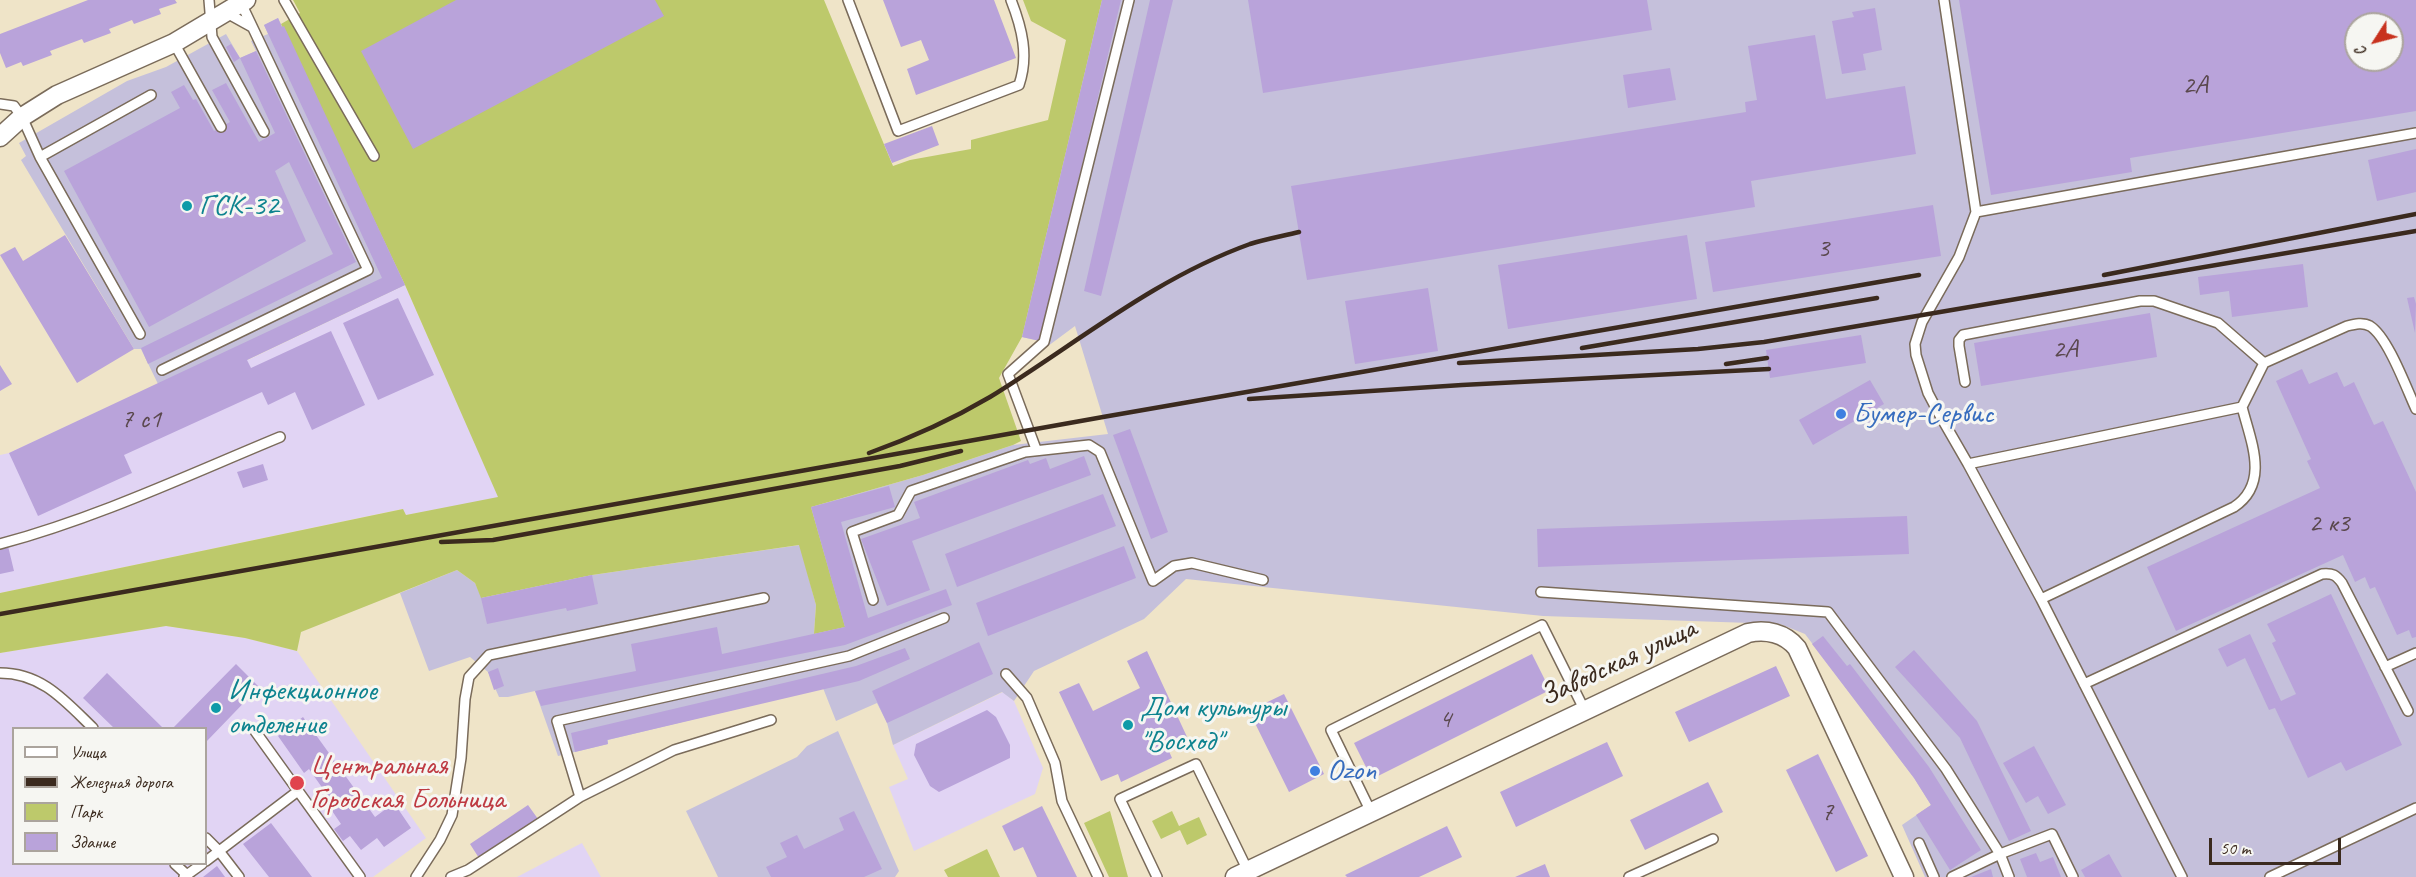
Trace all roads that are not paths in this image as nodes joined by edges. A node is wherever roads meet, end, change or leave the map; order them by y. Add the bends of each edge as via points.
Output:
1 (209, 0) edge
2 (284, 0) edge
3 (848, 0) edge
4 (1011, 0) edge
5 (1130, 0) edge
6 (1944, 0) edge
7 (231, 10) edge
8 (256, 32) junction
9 (174, 43) junction
10 (151, 95) dead end
11 (0, 104) edge
12 (22, 117) junction
13 (221, 127) dead end
14 (264, 132) dead end
15 (2416, 133) edge
16 (0, 137) edge
17 (374, 156) dead end
18 (40, 157) junction
19 (1976, 212) junction
20 (140, 334) dead end
21 (2264, 363) junction
22 (162, 370) dead end
23 (1965, 382) dead end
24 (2242, 407) junction
25 (2416, 409) edge
26 (280, 437) dead end
27 (1036, 449) junction
28 (1968, 464) junction
29 (0, 544) edge
30 (1263, 580) dead end
31 (1540, 592) dead end
32 (764, 598) dead end
33 (2041, 599) junction
34 (873, 600) dead end
35 (944, 618) dead end
36 (2416, 653) edge
37 (2385, 668) junction
38 (0, 673) edge
39 (1006, 674) dead end
40 (2084, 684) junction
41 (1585, 711) junction
42 (2408, 711) dead end
43 (771, 720) dead end
44 (91, 727) edge
45 (255, 731) dead end
46 (298, 791) junction
47 (580, 797) junction
48 (2416, 808) edge
49 (1371, 812) junction
50 (207, 839) edge
51 (1713, 839) dead end
52 (1919, 843) dead end
53 (219, 851) junction
54 (2000, 854) junction
55 (207, 860) edge
56 (200, 865) edge
57 (1241, 874) edge
58 (186, 876) edge
59 (239, 877) edge
60 (360, 877) edge
61 (416, 877) edge
62 (451, 877) edge
63 (1098, 877) edge
64 (1157, 877) edge
65 (1629, 877) edge
66 (1904, 877) edge
67 (1934, 877) edge
68 (1952, 877) edge
69 (2008, 877) edge
70 (2073, 877) edge
71 (2182, 877) edge
72 (2270, 877) edge

1 - 7 lane
1 - 7 lane via 214,7
2 - 17 lane
3 - 4 lane via 898,131 1019,85 1024,43
5 - 27 lane via 1044,342 1008,374
6 - 19 lane
7 - 8 lane
7 - 8 lane
7 - 9 street
7 - 14 lane via 212,37
8 - 22 lane via 368,270
9 - 12 street via 57,95
9 - 13 lane
10 - 18 lane
11 - 12 lane via 14,106
12 - 16 street
12 - 18 lane
15 - 19 lane
18 - 20 lane
19 - 28 lane via 1959,257 1922,322 1915,344 1928,393
21 - 23 lane via 2218,323 2154,301 2140,301 1963,335 1959,346
21 - 24 lane
21 - 25 lane via 2347,326 2371,326 2393,358
24 - 28 lane
24 - 33 lane via 2256,476 2245,499
26 - 29 lane via 83,518
27 - 30 lane via 1089,444 1100,452 1153,581 1174,566 1191,563
27 - 34 lane via 911,491 898,515 852,532
28 - 33 lane
31 - 54 lane via 1828,612 1946,769
32 - 61 lane via 489,655 469,677 452,815
33 - 40 lane
35 - 47 lane via 849,656 557,721
36 - 37 lane
37 - 40 lane via 2342,584 2331,573
37 - 42 lane
38 - 44 lane via 31,677 66,702
39 - 63 lane via 1027,698 1055,763 1062,801
40 - 71 lane
41 - 49 street, Заводская улица
41 - 49 lane via 1542,625 1331,730
41 - 66 street, Заводская улица via 1748,633 1784,636 1797,648
43 - 47 lane via 674,750
45 - 46 lane
46 - 53 lane
46 - 60 lane
47 - 62 lane via 468,870
48 - 72 lane
49 - 57 street, Заводская улица
50 - 53 lane
51 - 65 lane
52 - 67 lane
53 - 55 lane
53 - 59 lane
54 - 68 lane
54 - 69 lane
54 - 70 lane via 2052,834
56 - 58 lane
57 - 64 lane via 1196,764 1120,799

